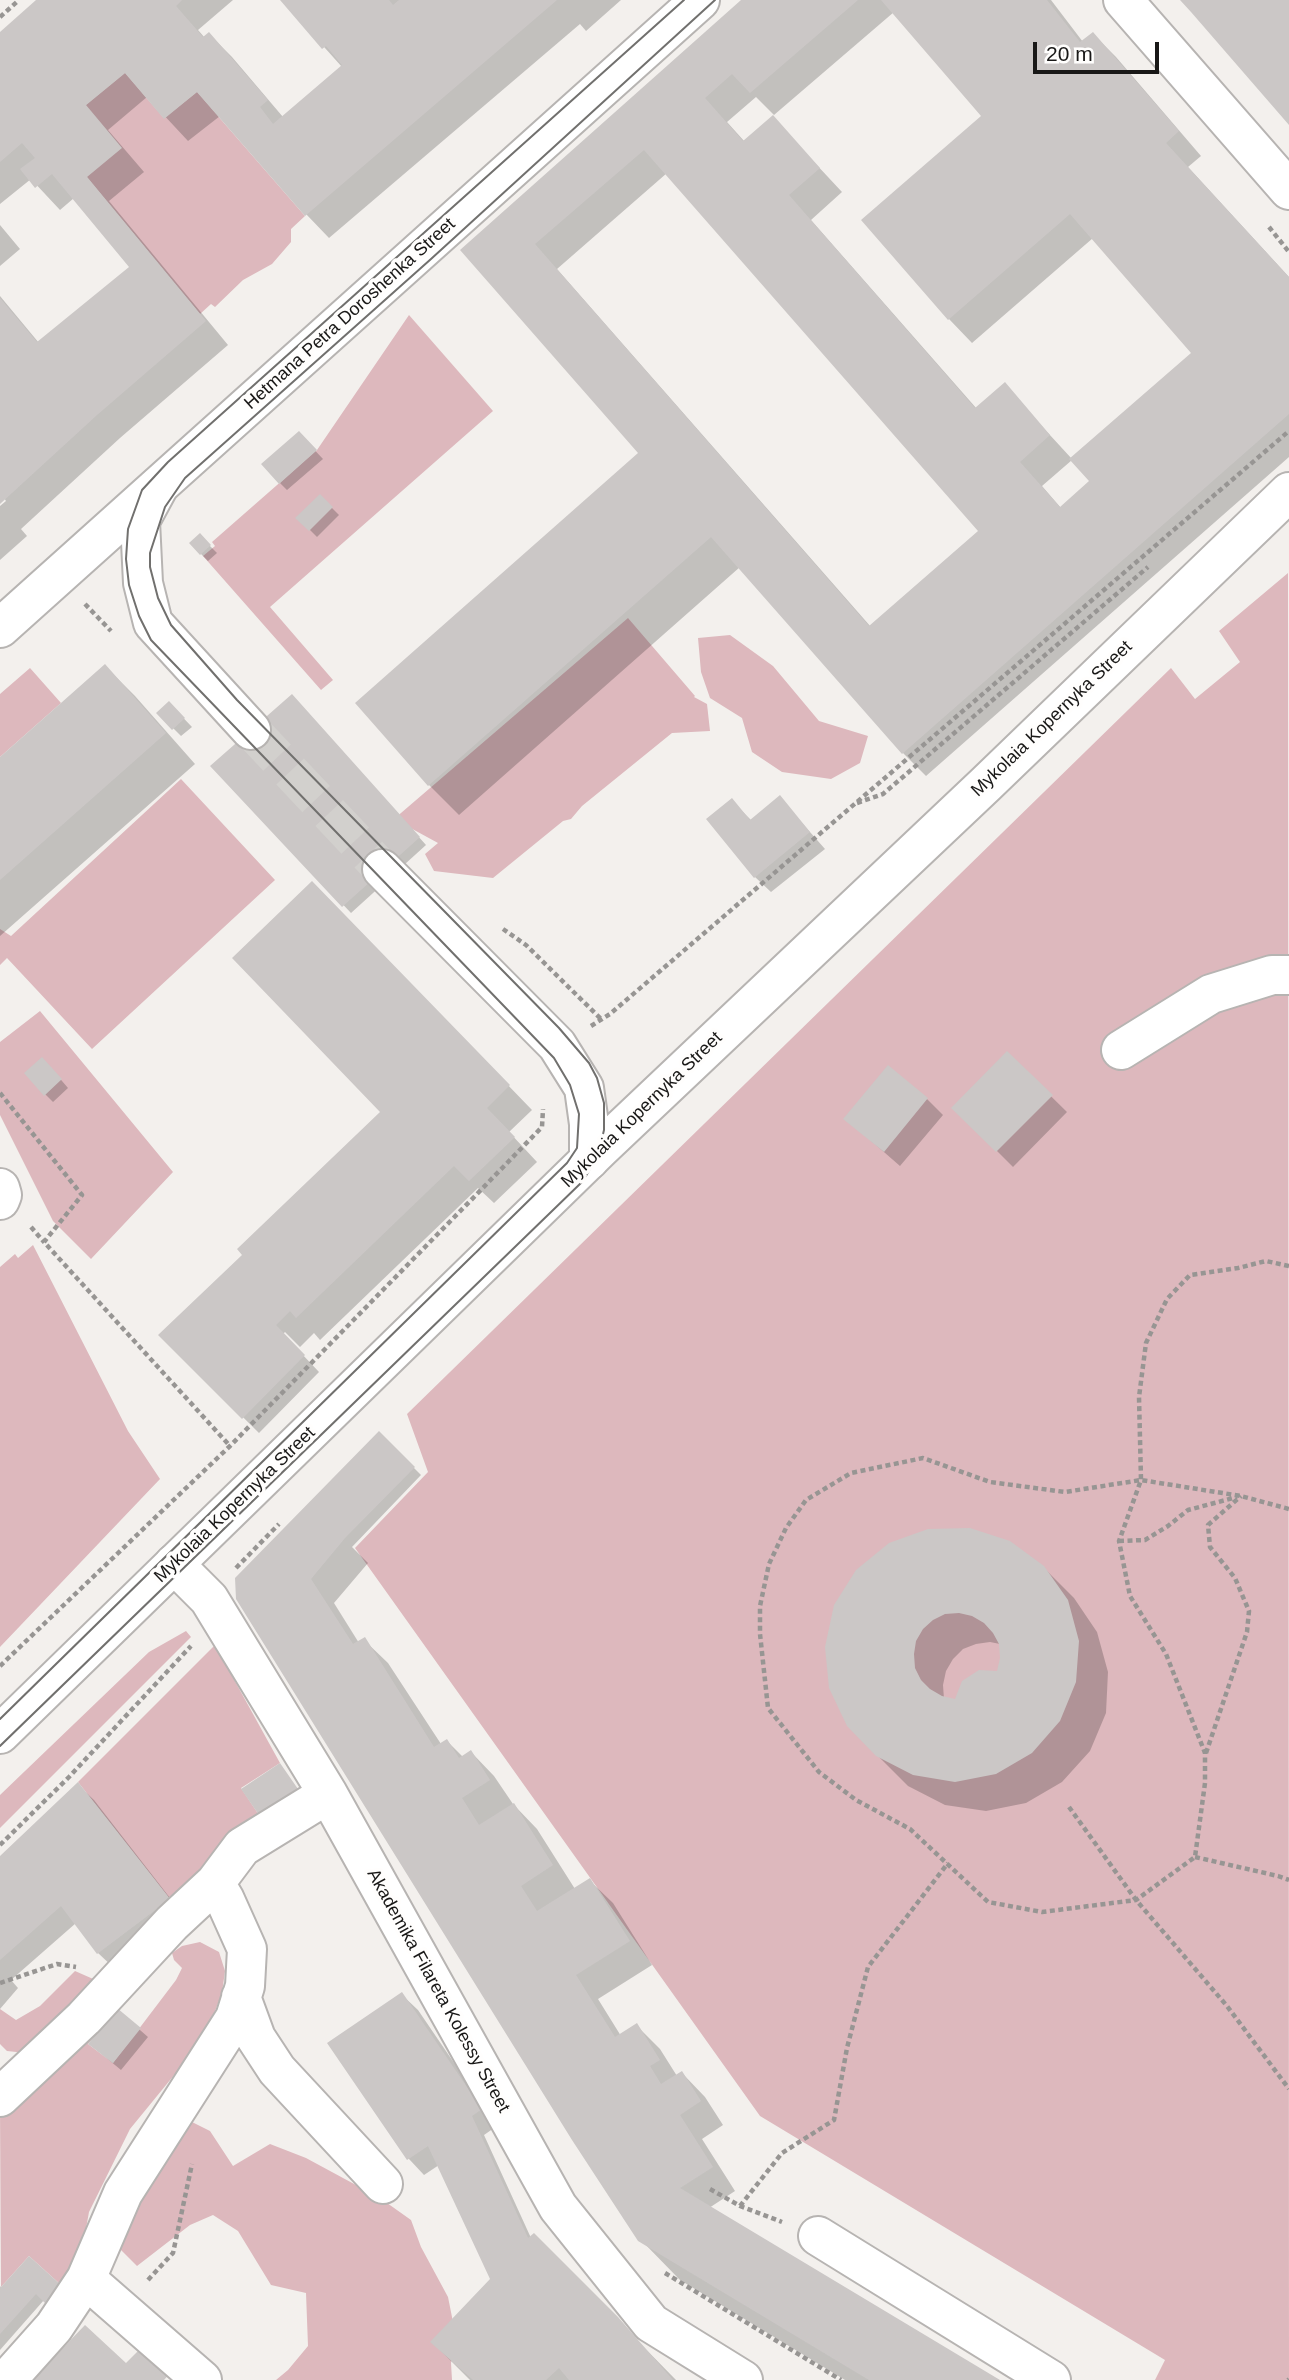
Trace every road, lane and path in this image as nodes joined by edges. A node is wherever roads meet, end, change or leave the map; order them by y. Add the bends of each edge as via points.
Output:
1 (19, 0) edge
2 (700, 0) edge
3 (1124, 0) edge
4 (0, 17) edge
5 (1289, 190) edge
6 (1289, 431) edge
7 (159, 485) junction
8 (1289, 492) edge
9 (1154, 561) dead end
10 (0, 628) edge
11 (251, 730) tunnel mouth
12 (852, 805) junction
13 (382, 869) tunnel mouth
14 (1289, 975) edge
15 (602, 1020) dead end
16 (1121, 1050) dead end
17 (0, 1093) edge
18 (543, 1107) dead end
19 (589, 1160) junction
20 (0, 1188) edge
21 (476, 1195) junction
22 (0, 1200) edge
23 (483, 1202) dead end
24 (1289, 1266) edge
25 (229, 1446) junction
26 (1141, 1480) junction
27 (1241, 1496) junction
28 (1289, 1509) edge
29 (1119, 1541) junction
30 (174, 1564) junction
31 (200, 1637) dead end
32 (0, 1666) edge
33 (0, 1734) edge
34 (1205, 1753) junction
35 (328, 1794) junction
36 (1069, 1807) dead end
37 (0, 1845) edge
38 (1195, 1857) junction
39 (948, 1863) junction
40 (1289, 1880) edge
41 (215, 1883) junction
42 (1136, 1900) junction
43 (124, 1974) junction
44 (0, 1983) edge
45 (241, 1997) junction
46 (1289, 2090) edge
47 (0, 2097) edge
48 (193, 2160) dead end
49 (383, 2183) dead end
50 (710, 2189) dead end
51 (818, 2236) dead end
52 (86, 2279) junction
53 (122, 2309) junction
54 (12, 2374) dead end
55 (202, 2380) edge
56 (743, 2380) edge
57 (1051, 2380) edge

1 - 4 path
2 - 7 main road, Hetmana Petra Doroshenka Street
3 - 5 main road
6 - 12 path
7 - 10 main road, Hetmana Petra Doroshenka Street
7 - 11 main road via 140,521 143,583 153,623
8 - 19 main road, Mykolaia Kopernyka Street
9 - 12 path via 883,794
12 - 15 path
13 - 19 main road via 557,1045 584,1088
14 - 16 main road via 1272,975 1211,994
17 - 25 path via 82,1195 44,1242
18 - 21 path via 542,1127
19 - 30 main road, Mykolaia Kopernyka Street
20 - 22 main road
21 - 23 path
21 - 25 path
24 - 26 path via 1266,1261 1191,1275 1167,1299 1146,1343 1139,1397
25 - 32 path
26 - 27 path
26 - 29 path
26 - 39 path via 1065,1492 990,1482 923,1458 851,1473 806,1500 786,1528 769,1564 760,1606 768,1708 819,1772 856,1801 909,1829
27 - 28 path
27 - 29 path via 1188,1510 1145,1540
27 - 34 path via 1208,1525 1210,1548 1235,1578 1249,1611 1247,1632
29 - 34 path via 1130,1596 1166,1654
30 - 33 main road, Mykolaia Kopernyka Street
30 - 35 main road, Akademika Filareta Kolessy Street via 209,1600
31 - 37 path
34 - 38 path
35 - 41 main road via 242,1847
35 - 56 main road, Akademika Filareta Kolessy Street via 558,2207 651,2323
36 - 42 path
38 - 40 path
38 - 42 path
39 - 42 path via 988,1902 1042,1912
39 - 50 path via 868,1967 834,2120 782,2153 740,2206
41 - 43 main road
41 - 45 main road via 247,1949
42 - 46 path via 1227,2006
43 - 44 path via 57,1964
43 - 47 main road
45 - 49 main road via 256,2038 277,2070
45 - 52 main road via 235,2018 123,2193
48 - 53 path via 173,2253
51 - 57 main road
52 - 53 main road
52 - 54 main road via 54,2327
53 - 55 main road

